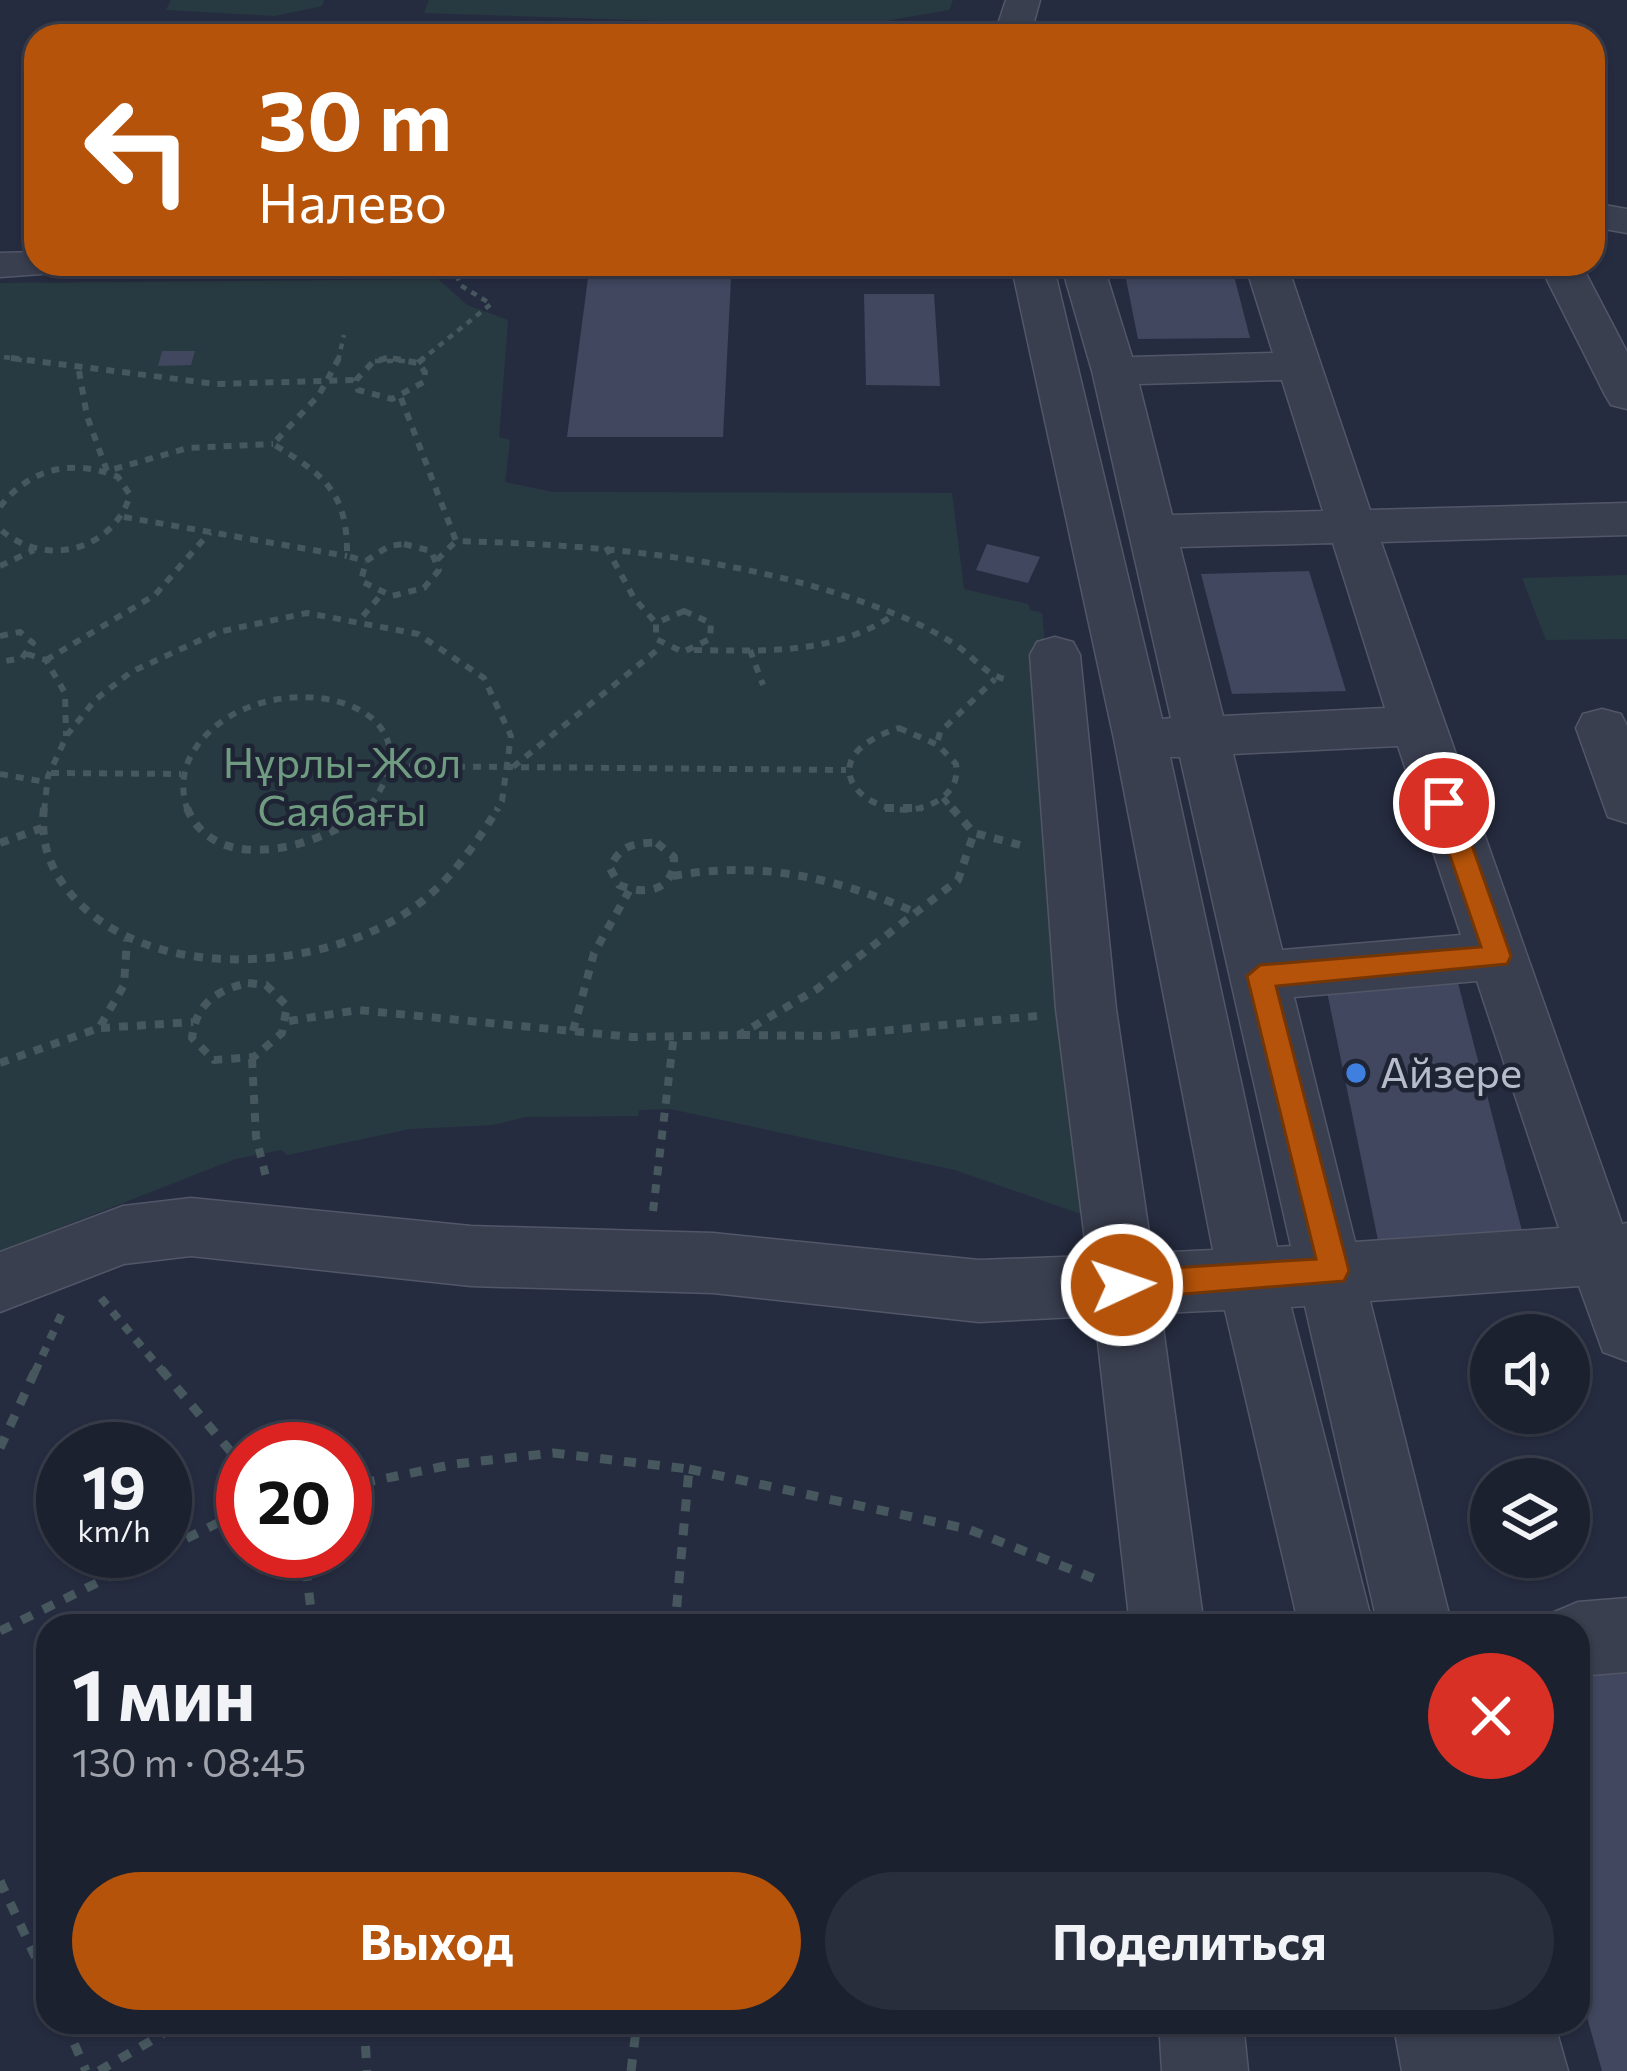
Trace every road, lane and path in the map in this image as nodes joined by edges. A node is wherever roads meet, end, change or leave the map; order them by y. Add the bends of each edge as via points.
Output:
1 (457, 276) edge
2 (1035, 276) edge
3 (1086, 276) edge
4 (1270, 276) edge
5 (1566, 276) edge
6 (344, 335) dead end
7 (1, 359) edge
8 (418, 363) junction
9 (1301, 366) junction
10 (79, 370) junction
11 (1114, 371) junction
12 (333, 379) junction
13 (356, 380) junction
14 (1627, 395) edge
15 (401, 398) junction
16 (273, 444) junction
17 (107, 471) junction
18 (14, 488) junction
19 (0, 489) edge
20 (0, 507) edge
21 (124, 517) junction
22 (1627, 519) edge
23 (1352, 524) junction
24 (0, 530) edge
25 (210, 532) junction
26 (1150, 532) junction
27 (455, 541) junction
28 (606, 547) junction
29 (34, 550) junction
30 (347, 556) junction
31 (437, 560) junction
32 (366, 561) junction
33 (0, 566) edge
34 (380, 596) junction
35 (895, 615) junction
36 (363, 616) junction
37 (656, 623) junction
38 (0, 636) edge
39 (662, 646) junction
40 (694, 650) junction
41 (750, 650) junction
42 (27, 654) junction
43 (46, 660) junction
44 (0, 662) edge
45 (1056, 669) joint
46 (995, 679) junction
47 (763, 685) dead end
48 (1418, 726) junction
49 (1602, 728) dead end
50 (1200, 736) junction
51 (66, 738) junction
52 (1140, 739) junction
53 (938, 740) junction
54 (393, 766) junction
55 (512, 768) junction
56 (846, 770) junction
57 (0, 774) edge
58 (181, 774) junction
59 (48, 778) junction
60 (943, 798) junction
61 (1627, 802) edge
62 (41, 828) junction
63 (974, 833) junction
64 (0, 842) edge
65 (1072, 852) junction
66 (673, 876) junction
67 (629, 891) junction
68 (917, 913) junction
69 (127, 940) junction
70 (1498, 956) junction
71 (248, 962) junction
72 (1260, 976) junction
73 (248, 982) junction
74 (1085, 1009) junction
75 (289, 1021) junction
76 (193, 1022) junction
77 (100, 1028) junction
78 (573, 1031) junction
79 (674, 1034) junction
80 (740, 1035) junction
81 (251, 1059) junction
82 (0, 1063) edge
83 (273, 1235) junction
84 (1614, 1254) edge
85 (649, 1261) junction
86 (1334, 1271) junction
87 (1251, 1279) junction
88 (0, 1282) edge
89 (1122, 1285) junction
90 (95, 1292) dead end
91 (70, 1296) dead end
92 (1627, 1330) edge
93 (216, 1434) edge
94 (0, 1448) edge
95 (688, 1469) junction
96 (372, 1481) edge
97 (107, 1578) edge
98 (306, 1578) edge
99 (311, 1614) edge
100 (676, 1614) edge
101 (1159, 1614) edge
102 (1166, 1614) edge
103 (1333, 1614) edge
104 (1412, 1614) edge
105 (0, 1631) edge
106 (1627, 1636) edge
107 (1590, 1638) edge
108 (0, 1881) edge
109 (36, 1958) edge
110 (70, 2034) edge
111 (162, 2034) edge
112 (365, 2034) edge
113 (636, 2034) edge
114 (1202, 2034) edge
115 (1437, 2034) edge
116 (1515, 2034) edge
117 (86, 2071) edge
118 (99, 2071) edge
119 (367, 2071) edge
120 (631, 2071) edge
121 (1205, 2071) edge
122 (1445, 2071) edge
123 (1525, 2071) edge

1 - 8 path via 491,304
2 - 52 lane
3 - 11 lane
4 - 9 lane
5 - 14 lane
6 - 12 path
7 - 10 path
8 - 13 path via 373,362
8 - 15 path via 424,382
9 - 11 lane
9 - 23 lane
10 - 12 path via 216,384
10 - 17 path
11 - 26 lane
12 - 13 path
12 - 16 path
13 - 15 path via 369,397
15 - 27 path
16 - 17 path via 195,446
16 - 30 path via 338,493 349,523
17 - 18 path via 60,468
17 - 21 path via 130,495
18 - 19 path
18 - 20 path
21 - 25 path
21 - 29 path via 86,544
22 - 23 lane
23 - 26 lane
23 - 48 lane
24 - 29 path
25 - 30 path
25 - 43 path via 149,604
26 - 50 lane
27 - 28 path
27 - 31 path
28 - 35 path via 786,576
28 - 37 path
29 - 33 path
30 - 32 path
31 - 32 path via 404,544
31 - 34 path via 424,589
32 - 34 path via 361,581
34 - 36 path
35 - 41 path via 856,638
35 - 46 path via 958,647
36 - 51 path via 269,617 194,637 143,663
36 - 55 path via 456,652 488,683 508,722
37 - 39 path
37 - 40 path via 684,610 704,616 710,639
38 - 42 path via 26,634 33,643
39 - 40 path
39 - 55 path
40 - 41 path
41 - 47 path
42 - 43 path
42 - 44 path
43 - 51 path via 64,693
45 - 46 path
45 - 65 lane
46 - 53 path
48 - 50 lane
48 - 70 lane
49 - 61 lane
50 - 52 lane
50 - 72 lane
51 - 59 path
52 - 87 lane
53 - 56 path via 899,728 878,731 850,754
53 - 60 path via 956,768
54 - 55 path
54 - 58 path via 384,728 369,713 300,694 224,718 189,753
54 - 58 path via 387,787 355,824 274,850 246,849 201,830 188,813
55 - 56 path
55 - 71 path via 502,811 475,856 432,896 378,929 315,952
56 - 60 path via 863,799 882,808 926,808
57 - 59 path
58 - 59 path
59 - 62 path
60 - 63 path
62 - 64 path
62 - 69 path via 53,872 83,910
63 - 65 path
63 - 68 path via 958,880
65 - 74 lane
66 - 67 path via 654,891
66 - 67 path via 667,849 632,844 610,868
66 - 68 path via 711,866 756,868 824,879
67 - 78 path via 593,953
68 - 80 path
69 - 71 path via 184,957
69 - 77 path via 124,985
70 - 72 lane
70 - 84 lane
71 - 73 path
72 - 86 lane
73 - 75 path via 279,994
73 - 76 path via 212,995
74 - 80 path via 829,1036
74 - 89 lane
75 - 78 path via 358,1010
75 - 81 path via 269,1050
76 - 77 path
76 - 81 path via 192,1038 214,1060
77 - 82 path
78 - 79 path
79 - 80 path
79 - 85 path
81 - 83 path
83 - 85 lane via 471,1256
83 - 88 lane via 191,1226 124,1234
84 - 86 lane
84 - 92 lane
85 - 89 lane via 979,1291
86 - 87 lane
86 - 104 lane
87 - 89 lane
87 - 103 lane
89 - 102 lane
90 - 93 path
91 - 94 path
95 - 96 path via 553,1453
95 - 100 path
95 - 101 path via 968,1529 1130,1593
97 - 105 path
98 - 99 path
106 - 107 lane
108 - 109 path
110 - 117 path
111 - 118 path
112 - 119 path
113 - 120 path
114 - 121 lane
115 - 122 lane
116 - 123 lane

